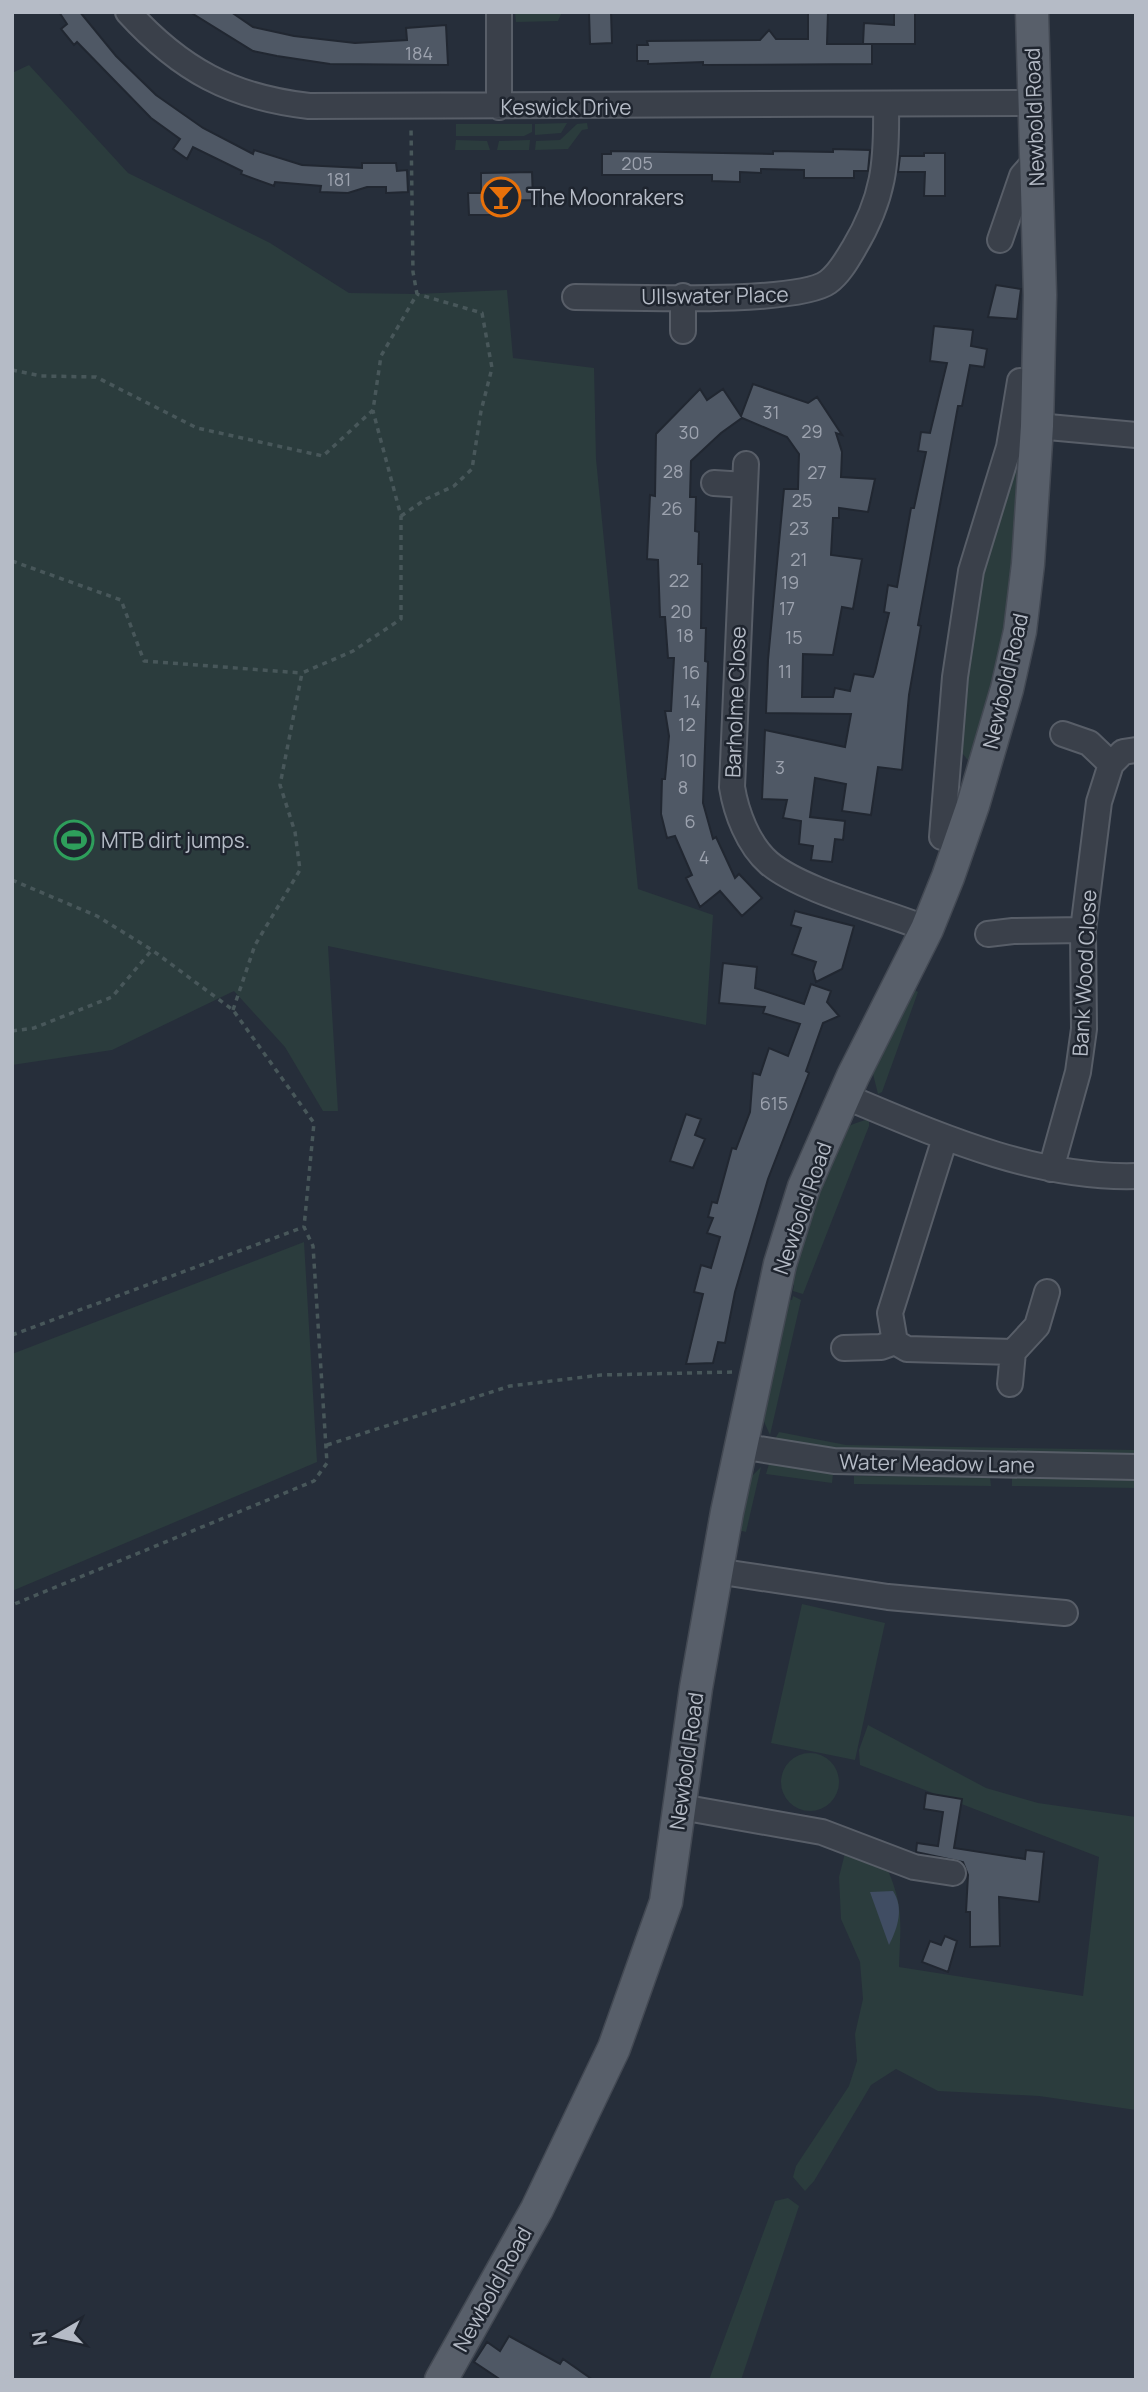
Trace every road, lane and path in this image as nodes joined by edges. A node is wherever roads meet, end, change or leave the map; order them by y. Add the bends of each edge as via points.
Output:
1 (128, 12) edge
2 (499, 12) edge
3 (1032, 12) edge
4 (1032, 103) junction
5 (886, 106) junction
6 (499, 107) junction
7 (411, 108) junction
8 (1036, 160) junction
9 (1000, 240) dead end
10 (416, 294) junction
11 (683, 296) junction
12 (575, 297) dead end
13 (683, 331) dead end
14 (12, 370) edge
15 (1020, 381) dead end
16 (373, 410) junction
17 (1136, 435) edge
18 (1027, 441) junction
19 (714, 483) dead end
20 (401, 516) junction
21 (12, 561) edge
22 (302, 673) junction
23 (1063, 734) dead end
24 (1136, 750) edge
25 (1111, 764) junction
26 (948, 776) junction
27 (980, 781) junction
28 (942, 837) dead end
29 (12, 880) edge
30 (926, 929) junction
31 (1083, 930) junction
32 (988, 934) dead end
33 (152, 950) junction
34 (233, 1010) junction
35 (12, 1031) edge
36 (844, 1096) junction
37 (945, 1138) junction
38 (1051, 1168) junction
39 (1136, 1176) edge
40 (304, 1227) junction
41 (1047, 1292) dead end
42 (12, 1335) edge
43 (895, 1342) junction
44 (844, 1348) dead end
45 (1013, 1352) junction
46 (756, 1373) junction
47 (1010, 1384) dead end
48 (327, 1445) junction
49 (740, 1446) junction
50 (1136, 1467) edge
51 (716, 1571) junction
52 (12, 1605) edge
53 (1065, 1613) dead end
54 (681, 1807) junction
55 (953, 1873) dead end
56 (441, 2380) edge

1 - 7 street, Keswick Drive via 153,39 193,70 235,91 271,102
2 - 6 street
3 - 4 main road, Newbold Road
4 - 5 street, Keswick Drive
4 - 8 main road, Newbold Road
5 - 6 street, Keswick Drive
5 - 11 street, Ullswater Place via 882,188 869,222 829,282 808,292 775,296
6 - 7 street, Keswick Drive
7 - 10 path
8 - 9 street via 1022,176
8 - 18 main road, Newbold Road via 1040,295
10 - 16 path via 381,356
10 - 20 path via 482,313 492,369 472,469 454,486
11 - 12 street, Ullswater Place
11 - 13 street
14 - 16 path via 41,376 96,376 197,428 323,456
15 - 18 street, Newbold Road
16 - 20 path
17 - 18 street
18 - 26 street, Newbold Road via 971,571 955,677
18 - 27 main road, Newbold Road via 1028,564 1020,631
19 - 30 street, Barholme Close via 745,475 732,787 749,836 767,862 794,879
20 - 22 path via 401,619 353,650
21 - 22 path via 121,600 144,661
22 - 34 path via 280,785 295,832 300,870 255,945
23 - 25 street via 1089,743
24 - 25 street via 1123,752
25 - 31 street, Bank Wood Close via 1099,802
26 - 27 street
26 - 28 street, Newbold Road
27 - 30 main road, Newbold Road
29 - 33 path via 97,916
30 - 36 main road, Newbold Road
31 - 32 street
31 - 38 street, Bank Wood Close via 1084,1029 1078,1072
33 - 34 path
33 - 35 path via 112,997 34,1028
34 - 40 path via 314,1123
36 - 37 street
36 - 46 main road, Newbold Road via 804,1187
37 - 38 street
37 - 43 street via 890,1313
38 - 39 street
40 - 42 path
40 - 48 path via 313,1246
41 - 45 street via 1037,1326
43 - 44 street
43 - 45 street via 907,1349
45 - 47 street
46 - 48 path via 601,1375 510,1386
46 - 49 main road, Newbold Road
48 - 52 path via 327,1463 314,1481
49 - 50 street, Water Meadow Lane via 834,1461
49 - 51 main road, Newbold Road
51 - 53 street via 888,1597
51 - 54 main road, Newbold Road
54 - 55 street via 822,1832 914,1867
54 - 56 main road, Newbold Road via 666,1902 614,2048 537,2209

